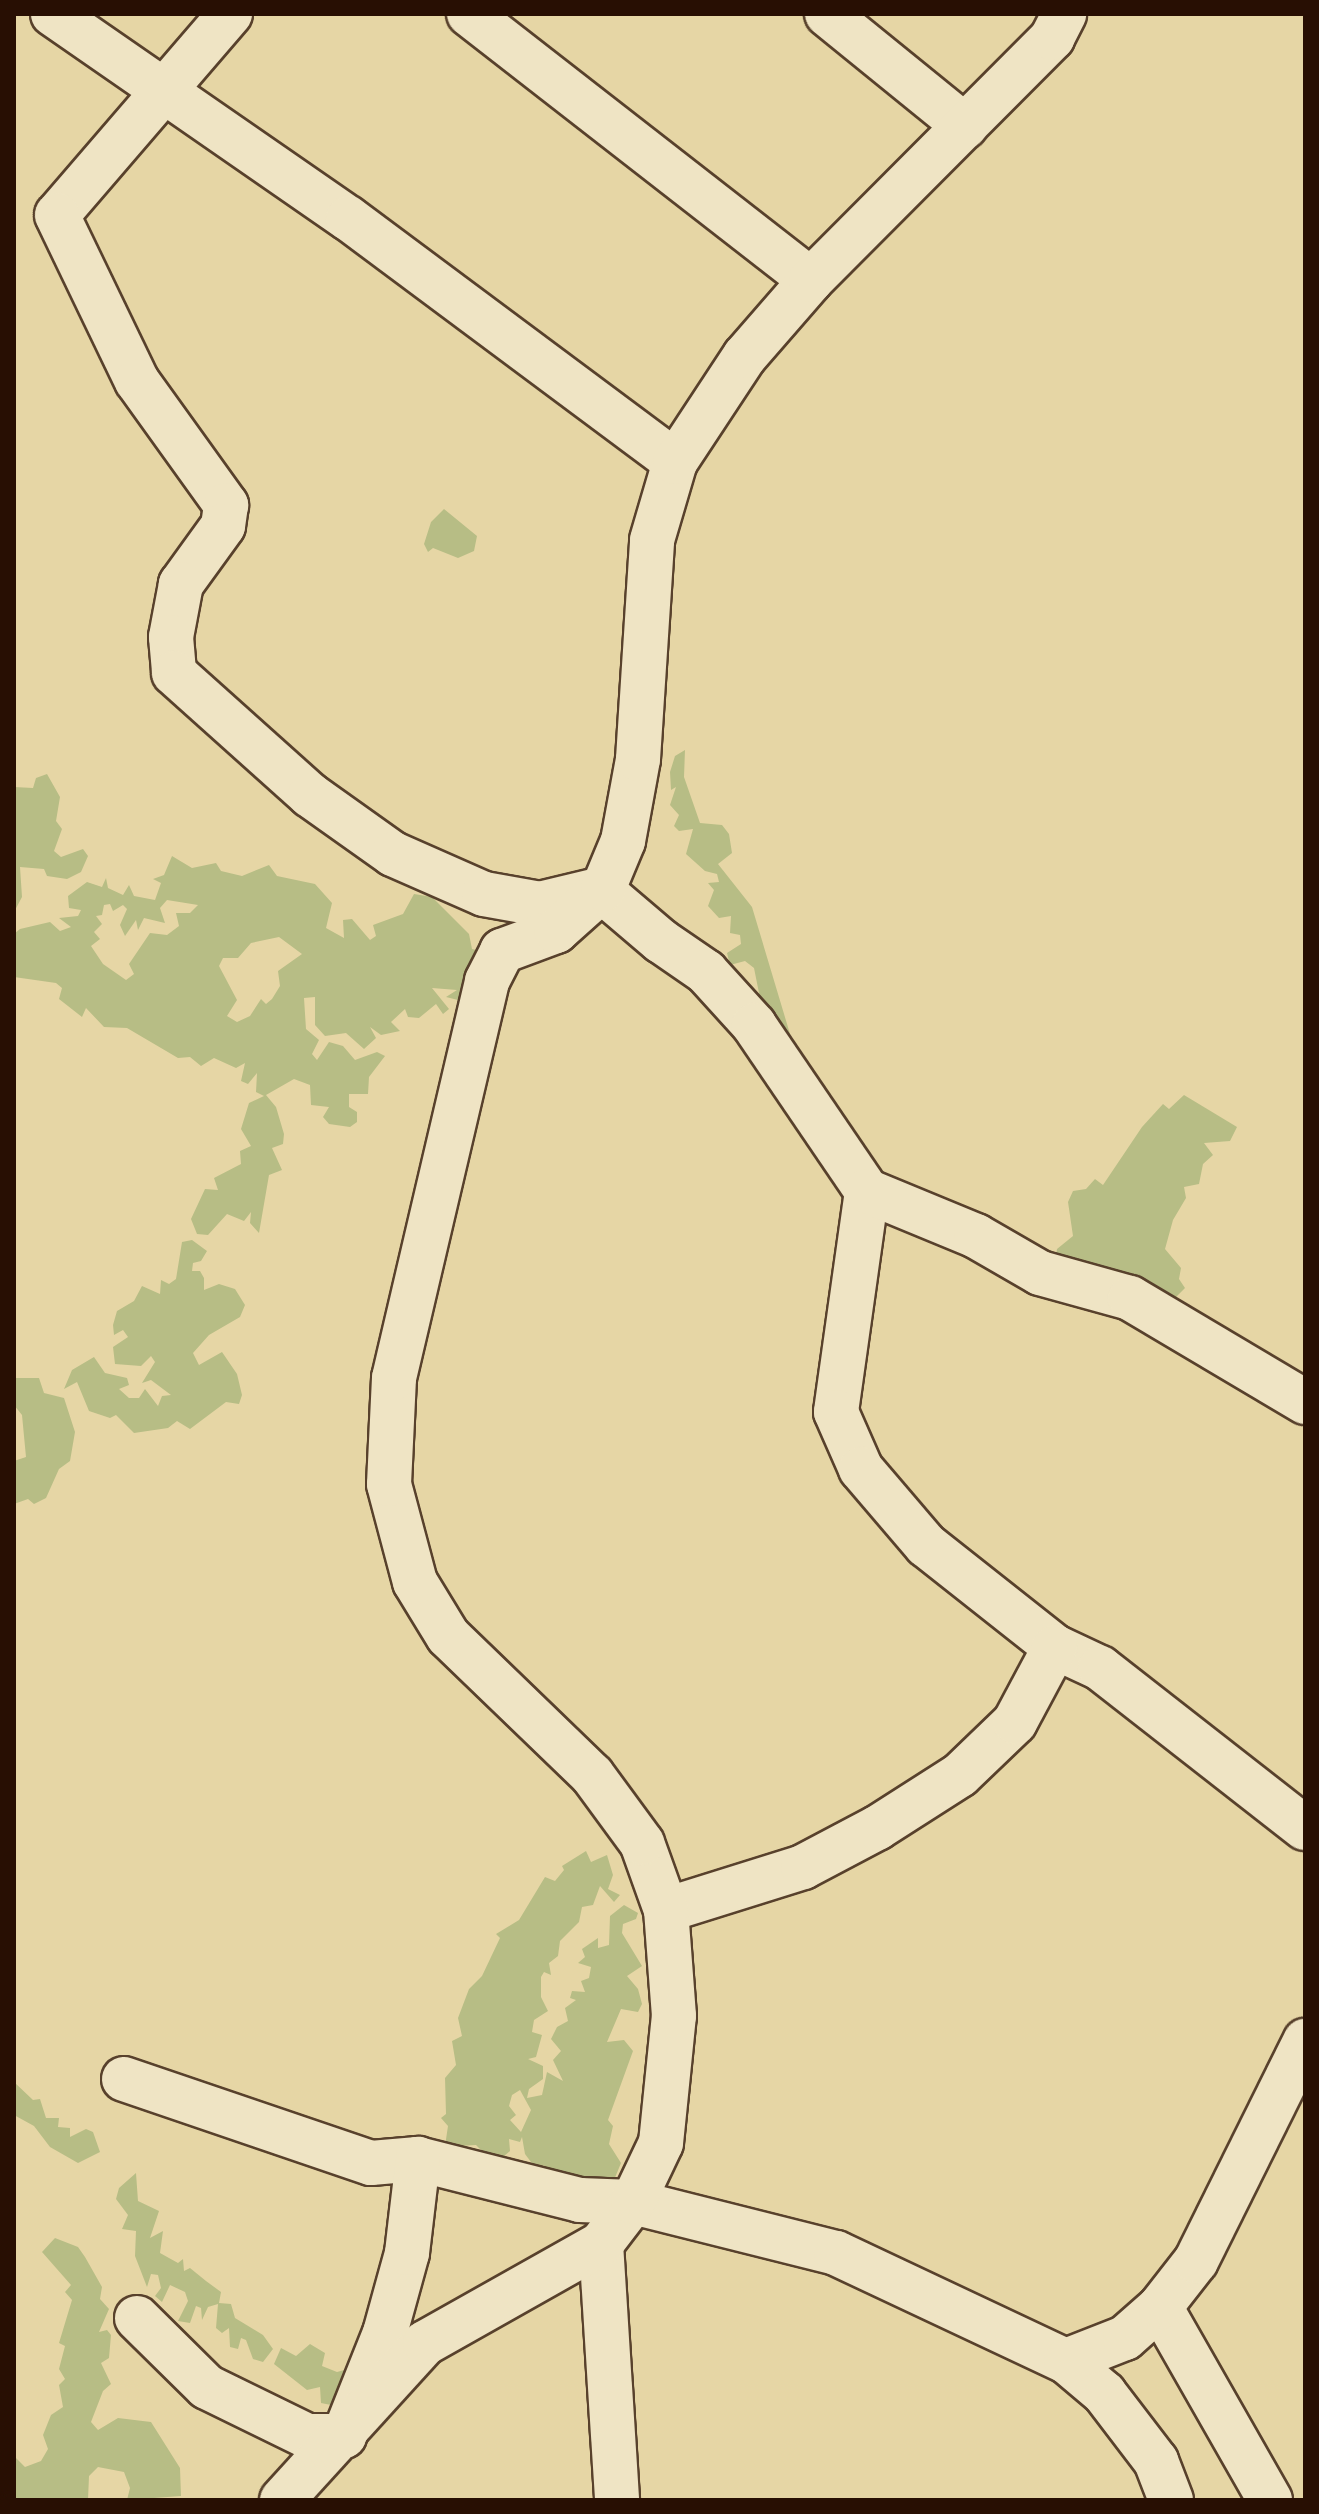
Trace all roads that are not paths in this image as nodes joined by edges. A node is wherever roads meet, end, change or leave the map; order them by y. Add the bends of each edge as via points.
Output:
1 (53, 14) edge
2 (230, 14) edge
3 (469, 14) edge
4 (827, 14) edge
5 (1064, 14) edge
6 (164, 95) junction
7 (965, 126) junction
8 (811, 280) junction
9 (675, 462) junction
10 (601, 890) junction
11 (867, 1191) junction
12 (1305, 1402) edge
13 (1055, 1647) junction
14 (1305, 1828) edge
15 (666, 1910) junction
16 (1305, 2041) edge
17 (124, 2079) dead end
18 (418, 2159) junction
19 (633, 2202) junction
20 (601, 2244) junction
21 (1160, 2307) junction
22 (137, 2318) dead end
23 (1066, 2361) junction
24 (344, 2436) junction
25 (282, 2500) edge
26 (617, 2500) edge
27 (1171, 2500) edge
28 (1270, 2500) edge

1 - 6 street
2 - 6 street
3 - 8 street
4 - 7 street
5 - 7 street via 1052,38
6 - 9 street via 348,218
6 - 10 street via 57,215 137,381 226,505 223,526 181,584 171,637 174,673 310,795 393,854 484,894 540,904
7 - 8 street
8 - 9 street via 745,356
9 - 10 street via 652,540 638,759 623,841
10 - 11 street via 706,972 754,1025
10 - 15 street via 556,931 502,951 487,981 394,1378 389,1484 415,1582 448,1636 592,1775 642,1843
11 - 12 street via 976,1236 1040,1273 1130,1298
11 - 13 street via 836,1412 861,1469 926,1545
13 - 14 street via 1100,1668
13 - 15 street via 1015,1722 960,1775 803,1867
15 - 19 street via 674,2016 661,2143
16 - 21 street via 1196,2261
17 - 18 street via 371,2163
18 - 19 street via 580,2200
18 - 24 street via 407,2253 385,2333
19 - 20 street
19 - 23 street via 836,2253
20 - 24 street via 425,2343
20 - 26 street
21 - 23 street via 1125,2338
21 - 28 street
22 - 24 street via 207,2387 307,2436
23 - 27 street via 1104,2393 1156,2461
24 - 25 street

